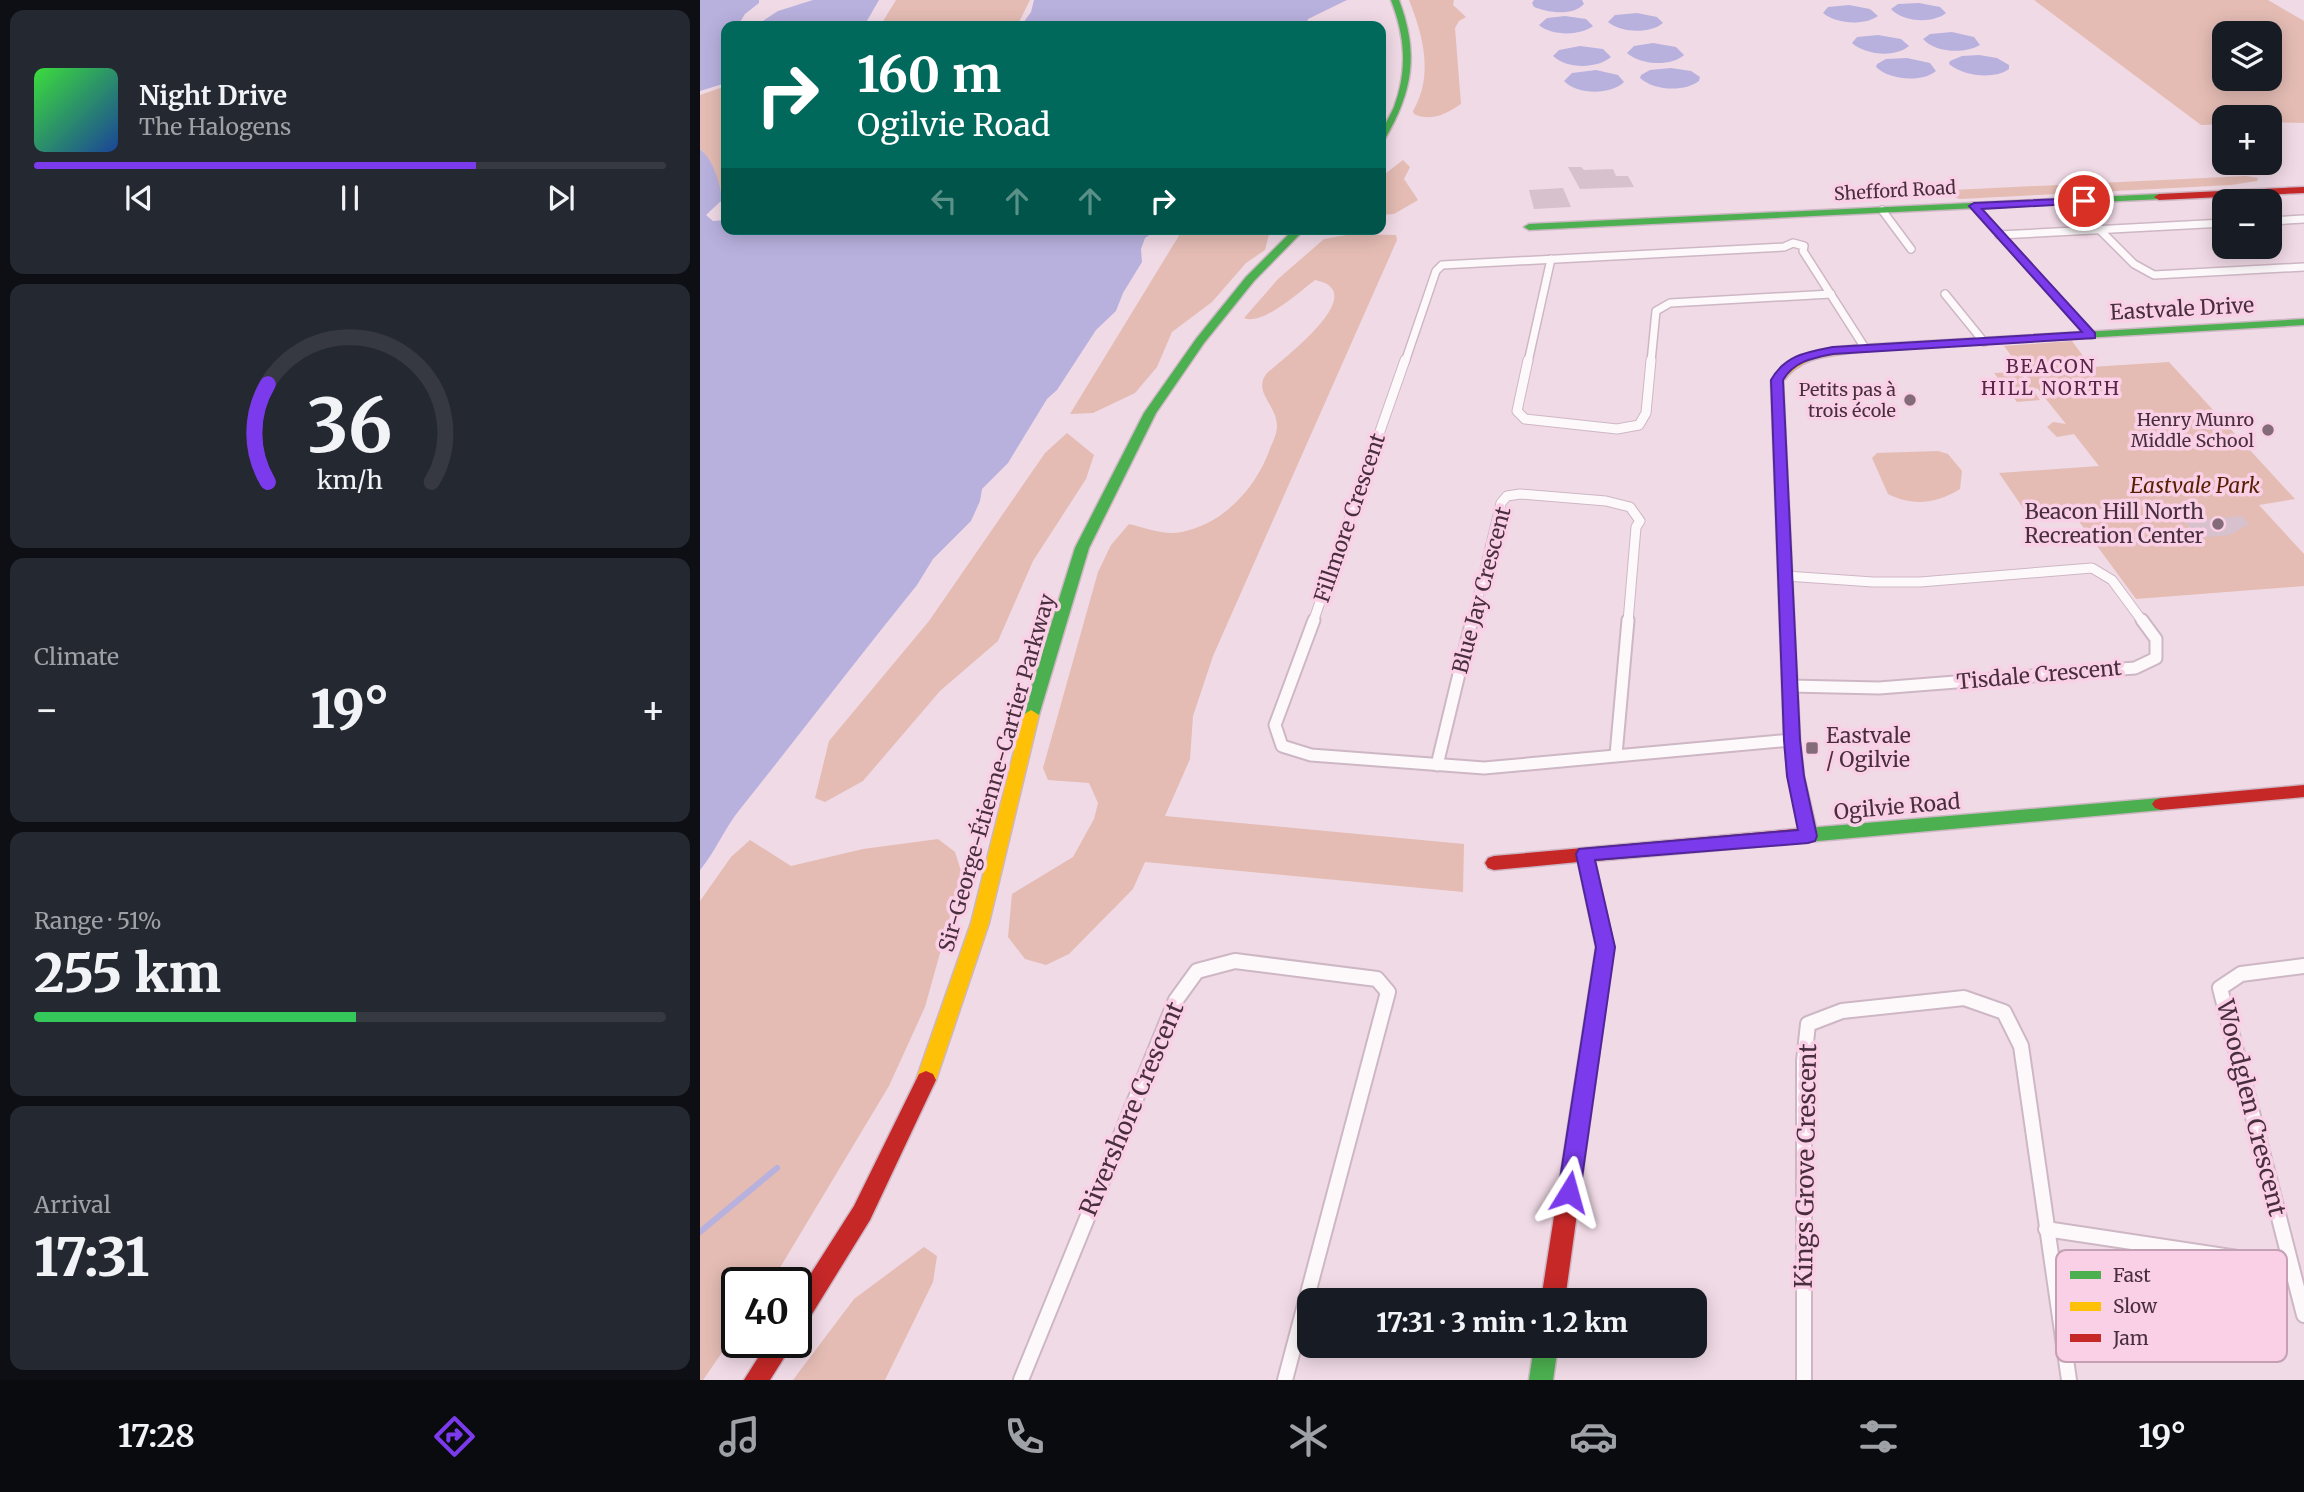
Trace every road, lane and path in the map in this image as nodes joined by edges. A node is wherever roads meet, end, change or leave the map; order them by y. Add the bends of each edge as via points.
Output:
1 (1395, 0) edge
2 (1386, 130) edge
3 (2304, 190) edge
4 (1974, 206) junction
5 (1882, 211) junction
6 (2304, 219) edge
7 (2282, 220) edge
8 (2212, 224) edge
9 (1529, 227) dead end
10 (2100, 230) junction
11 (1294, 235) edge
12 (1999, 235) junction
13 (1911, 249) dead end
14 (1551, 259) junction
15 (2304, 267) edge
16 (1831, 294) junction
17 (1945, 294) dead end
18 (2304, 322) edge
19 (2091, 335) junction
20 (1984, 342) junction
21 (1865, 348) junction
22 (1786, 576) junction
23 (1790, 686) junction
24 (1792, 740) junction
25 (1616, 755) junction
26 (1437, 765) junction
27 (2304, 791) edge
28 (1808, 836) junction
29 (1585, 854) junction
30 (1494, 863) dead end
31 (2304, 966) edge
32 (2046, 1229) junction
33 (2185, 1250) edge
34 (2287, 1250) edge
35 (2287, 1250) edge
36 (2287, 1265) edge
37 (2291, 1266) junction
38 (1555, 1288) edge
39 (812, 1293) edge
40 (2056, 1295) edge
41 (2304, 1315) edge
42 (771, 1358) edge
43 (1544, 1358) edge
44 (2066, 1362) edge
45 (756, 1380) edge
46 (1021, 1380) edge
47 (1285, 1380) edge
48 (1541, 1380) edge
49 (1804, 1380) edge
50 (2069, 1380) edge

1 - 2 street via 1410,38 1410,70
3 - 4 street, Shefford Road
4 - 5 street, Shefford Road
4 - 12 street
5 - 9 street, Shefford Road
5 - 13 street
6 - 7 street
8 - 10 street
10 - 12 street
10 - 15 street via 2143,273 2166,277
11 - 39 street, Sir-George-Étienne-Cartier Parkway via 1250,279 1150,413 1088,537 1025,734 980,923 922,1091 862,1213
12 - 19 street
14 - 16 street, Fillmore Crescent via 1793,243 1804,246
14 - 16 street via 1517,411 1525,418 1544,421 1617,429 1639,425 1646,413 1656,310 1670,303
14 - 26 street, Fillmore Crescent via 1442,265 1436,271 1275,725 1282,746 1311,755
16 - 21 street, Fillmore Crescent
17 - 20 street
18 - 19 street, Eastvale Drive
19 - 20 street, Eastvale Drive
20 - 21 street, Eastvale Drive
21 - 22 street, Eastvale Drive via 1802,356 1783,369 1777,380
22 - 23 street, Eastvale Drive
22 - 23 street, Tisdale Crescent via 1920,582 2092,568 2112,580 2156,639 2157,658 2134,668 1879,688
23 - 24 street, Eastvale Drive
24 - 25 street, Fillmore Crescent
24 - 28 street, Eastvale Drive
25 - 26 street, Fillmore Crescent via 1484,768
25 - 26 street, Blue Jay Crescent via 1640,521 1630,507 1606,500 1520,494 1507,496 1501,503
27 - 28 street, Ogilvie Road
28 - 29 street, Ogilvie Road
29 - 30 street, Ogilvie Road
29 - 38 street via 1605,947
31 - 34 street, Woodglen Crescent via 2241,974 2220,988
32 - 33 street
32 - 40 street, Kings Grove Crescent
32 - 49 street, Kings Grove Crescent via 2021,1046 2004,1012 1964,998 1842,1011 1808,1024 1804,1061
35 - 37 street, Woodglen Crescent
36 - 37 street
37 - 41 street, Woodglen Crescent
42 - 45 street
43 - 48 street
44 - 50 street, Kings Grove Crescent
46 - 47 street, Rivershore Crescent via 1176,1000 1197,971 1236,961 1377,978 1388,992

